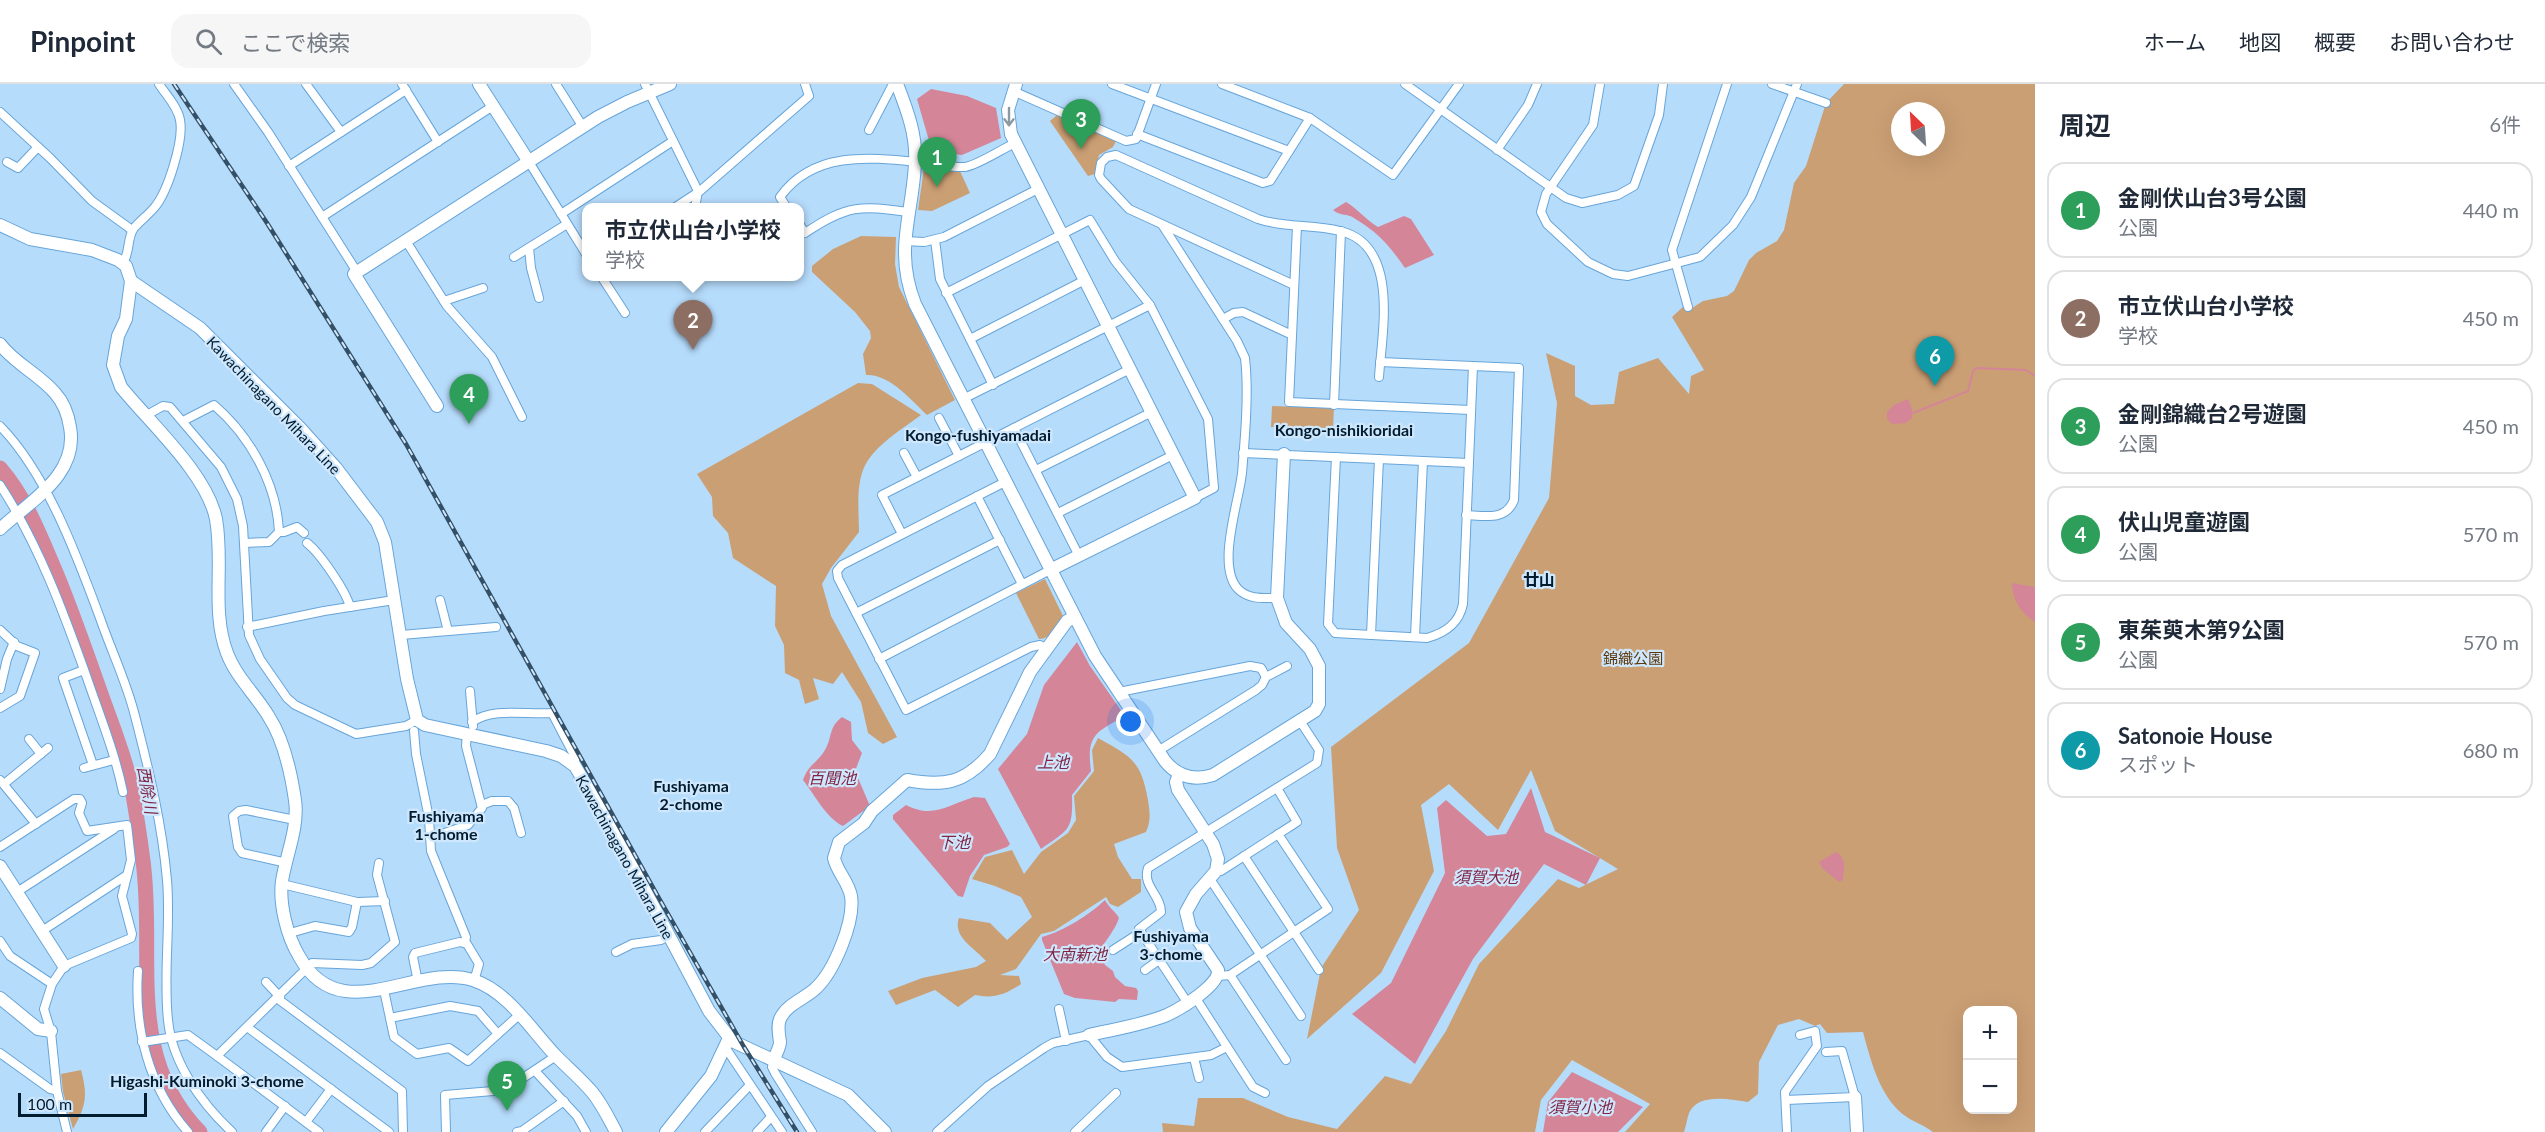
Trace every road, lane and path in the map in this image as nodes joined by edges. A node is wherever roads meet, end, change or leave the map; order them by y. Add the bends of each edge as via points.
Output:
1 (159, 84) edge
2 (234, 84) edge
3 (306, 84) edge
4 (479, 84) edge
5 (556, 84) edge
6 (670, 84) edge
7 (805, 84) edge
8 (895, 84) edge
9 (1112, 84) edge
10 (1156, 84) edge
11 (1222, 84) edge
12 (1405, 84) edge
13 (1459, 84) edge
14 (1538, 84) edge
15 (1600, 84) edge
16 (1664, 84) edge
17 (1727, 84) edge
18 (1772, 84) edge
19 (404, 87) edge
20 (1015, 87) edge
21 (1796, 87) edge
22 (647, 88) edge
23 (1151, 99) junction
24 (1826, 103) dead end
25 (493, 106) junction
26 (1440, 110) junction
27 (1, 117) edge
28 (1310, 118) junction
29 (583, 127) junction
30 (869, 130) dead end
31 (340, 132) junction
32 (1137, 134) junction
33 (674, 141) junction
34 (438, 142) junction
35 (1015, 142) junction
36 (38, 147) junction
37 (1497, 150) junction
38 (1289, 151) junction
39 (7, 162) dead end
40 (529, 162) junction
41 (915, 162) junction
42 (289, 166) junction
43 (1550, 187) junction
44 (1038, 189) junction
45 (698, 191) junction
46 (680, 203) edge
47 (695, 203) edge
48 (784, 203) edge
49 (908, 212) junction
50 (561, 214) junction
51 (322, 217) junction
52 (567, 224) junction
53 (0, 225) edge
54 (1162, 225) junction
55 (1297, 226) junction
56 (132, 230) junction
57 (804, 231) edge
58 (1341, 231) junction
59 (1061, 234) junction
60 (1184, 235) junction
61 (935, 240) junction
62 (405, 241) junction
63 (904, 241) junction
64 (1177, 247) junction
65 (529, 248) junction
66 (582, 248) edge
67 (513, 258) dead end
68 (123, 263) junction
69 (1676, 264) junction
70 (357, 272) junction
71 (131, 280) junction
72 (1085, 280) junction
73 (604, 281) edge
74 (1294, 285) junction
75 (483, 288) dead end
76 (946, 293) junction
77 (539, 298) dead end
78 (444, 301) junction
79 (1150, 305) junction
80 (1688, 307) dead end
81 (625, 313) dead end
82 (1223, 319) junction
83 (1108, 326) junction
84 (1292, 335) junction
85 (970, 339) junction
86 (0, 344) edge
87 (1380, 362) junction
88 (1473, 366) junction
89 (1130, 369) junction
90 (1379, 377) dead end
91 (993, 385) junction
92 (963, 399) junction
93 (1334, 405) junction
94 (437, 406) dead end
95 (1471, 410) junction
96 (1152, 412) junction
97 (146, 416) junction
98 (522, 417) dead end
99 (939, 418) dead end
100 (183, 421) junction
101 (0, 426) edge
102 (1014, 428) junction
103 (985, 442) junction
104 (904, 453) dead end
105 (1243, 453) junction
106 (1284, 454) junction
107 (1173, 455) junction
108 (959, 456) junction
109 (1336, 457) junction
110 (1379, 459) junction
111 (1423, 460) junction
112 (1469, 463) junction
113 (1036, 470) junction
114 (917, 477) junction
115 (1005, 482) junction
116 (0, 485) edge
117 (43, 492) junction
118 (977, 496) junction
119 (1195, 498) junction
120 (19, 511) junction
121 (1058, 513) junction
122 (1466, 515) junction
123 (0, 529) edge
124 (279, 532) junction
125 (304, 533) dead end
126 (902, 534) junction
127 (1000, 540) junction
128 (244, 543) junction
129 (307, 543) dead end
130 (1079, 556) junction
131 (1050, 570) junction
132 (1022, 585) junction
133 (1278, 598) junction
134 (394, 600) junction
135 (440, 600) dead end
136 (350, 607) junction
137 (856, 613) junction
138 (1074, 617) junction
139 (247, 627) junction
140 (496, 627) dead end
141 (0, 630) edge
142 (448, 631) junction
143 (401, 635) junction
144 (1371, 635) junction
145 (1415, 637) junction
146 (14, 642) junction
147 (1047, 649) junction
148 (879, 659) junction
149 (1287, 666) dead end
150 (84, 670) junction
151 (1266, 677) junction
152 (0, 689) edge
153 (471, 691) dead end
154 (1119, 692) junction
155 (0, 708) edge
156 (1300, 721) junction
157 (415, 726) junction
158 (471, 730) junction
159 (29, 739) dead end
160 (1158, 751) junction
161 (114, 760) junction
162 (93, 765) junction
163 (575, 766) junction
164 (84, 768) dead end
165 (1179, 774) junction
166 (2, 782) edge
167 (1277, 788) junction
168 (123, 792) dead end
169 (482, 805) junction
170 (295, 820) junction
171 (36, 824) junction
172 (117, 827) junction
173 (1205, 832) junction
174 (521, 833) dead end
175 (1278, 834) junction
176 (430, 838) junction
177 (0, 847) edge
178 (1244, 856) junction
179 (286, 862) junction
180 (379, 863) dead end
181 (0, 866) edge
182 (127, 875) junction
183 (1213, 875) junction
184 (282, 884) junction
185 (17, 892) junction
186 (385, 901) junction
187 (357, 902) junction
188 (42, 931) junction
189 (1141, 932) junction
190 (1294, 932) junction
191 (290, 933) junction
192 (668, 936) junction
193 (0, 940) edge
194 (465, 943) junction
195 (1113, 950) dead end
196 (616, 952) dead end
197 (1260, 954) junction
198 (1160, 960) junction
199 (64, 966) junction
200 (308, 969) junction
201 (1145, 970) dead end
202 (1319, 970) dead end
203 (138, 971) dead end
204 (1224, 975) junction
205 (474, 981) junction
206 (266, 982) dead end
207 (418, 982) junction
208 (52, 984) junction
209 (384, 990) junction
210 (0, 998) edge
211 (279, 998) junction
212 (1191, 1000) junction
213 (1059, 1009) dead end
214 (519, 1015) junction
215 (1301, 1016) dead end
216 (390, 1018) junction
217 (247, 1027) junction
218 (51, 1031) junction
219 (498, 1034) junction
220 (1089, 1035) junction
221 (1800, 1035) dead end
222 (171, 1036) junction
223 (144, 1041) junction
224 (1066, 1041) junction
225 (727, 1043) junction
226 (1227, 1047) junction
227 (1826, 1052) dead end
228 (0, 1053) edge
229 (217, 1056) junction
230 (556, 1056) junction
231 (1194, 1058) junction
232 (774, 1059) junction
233 (1286, 1060) dead end
234 (536, 1072) junction
235 (1199, 1078) dead end
236 (750, 1085) junction
237 (331, 1089) junction
238 (57, 1091) junction
239 (1116, 1093) dead end
240 (1265, 1093) dead end
241 (1855, 1097) junction
242 (1786, 1100) junction
243 (564, 1101) junction
244 (285, 1107) junction
245 (771, 1117) junction
246 (306, 1122) junction
247 (67, 1132) edge
248 (188, 1132) edge
249 (232, 1132) edge
250 (266, 1132) edge
251 (319, 1132) edge
252 (389, 1132) edge
253 (403, 1132) edge
254 (446, 1132) edge
255 (517, 1132) edge
256 (586, 1132) edge
257 (616, 1132) edge
258 (666, 1132) edge
259 (705, 1132) edge
260 (757, 1132) edge
261 (782, 1132) edge
262 (812, 1132) edge
263 (885, 1132) edge
264 (937, 1132) edge
265 (1075, 1132) edge
266 (1787, 1132) edge
267 (1857, 1132) edge

1 - 56 street via 180,117 174,164 155,207
2 - 42 street
3 - 31 street
4 - 25 street
5 - 29 street
6 - 22 street
7 - 45 street via 809,96
8 - 30 street
8 - 41 street via 913,131
9 - 23 street
10 - 23 street
11 - 28 street
12 - 26 street
13 - 26 street
14 - 37 street
15 - 43 street via 1593,125
16 - 43 street via 1659,115 1630,190 1576,203
17 - 69 street via 1672,250
18 - 21 street
19 - 31 street
19 - 34 street
20 - 32 street via 1126,141 1136,139
20 -> 35 street via 1007,119
21 - 24 street
21 - 69 street via 1743,211 1704,254
22 - 29 street
22 - 33 street
23 - 32 street
23 - 38 street
25 - 34 street
25 - 40 street
26 - 28 street via 1393,175
26 - 37 street
27 - 36 street
28 - 38 street
29 - 40 street
31 - 42 street
32 - 38 street via 1263,183 1270,181
33 - 45 street
33 - 50 street
34 - 51 street
35 - 41 street via 965,167
35 - 44 street
36 - 39 street via 18,168
36 - 56 street via 92,201
37 - 43 street
40 - 50 street
40 - 62 street
41 - 48 street via 851,159 818,167 790,184 780,197
41 - 49 street
42 - 51 street
43 - 69 street via 1541,206 1544,219 1588,262 1613,274 1628,276
44 - 59 street
44 - 61 street
45 - 46 street
45 - 47 street
49 - 57 street via 854,208 834,214
49 - 63 street
50 - 52 street
51 - 70 street
52 - 65 street
52 - 66 street
53 - 68 street via 30,239 92,250
54 - 55 street via 1120,202 1099,175 1104,159 1116,155 1258,219
54 - 60 street
54 - 64 street
55 - 58 street
55 - 74 street
56 - 68 street
58 - 87 street via 1369,249 1381,273
58 - 93 street
59 - 72 street
59 - 76 street
59 - 79 street via 1090,220 1115,261
60 - 64 street via 1177,239
60 - 74 street
61 - 63 street
61 - 76 street
62 - 70 street
62 - 78 street
63 - 92 street via 904,266 910,290
64 - 82 street
65 - 67 street
65 - 77 street
68 - 71 street, Kawachinagano Mihara Line
69 - 80 street
70 - 94 street via 354,274
71 - 97 street via 113,368 120,387
71 - 134 street, Kawachinagano Mihara Line via 200,328 326,456 377,522 385,542
72 - 83 street
72 - 85 street
73 - 81 street
74 - 84 street
75 - 78 street
76 - 85 street
78 - 98 street via 492,357
79 - 83 street
79 - 119 street via 1208,419 1214,488
82 - 84 street via 1243,312
82 - 105 street via 1245,358
83 - 89 street
83 - 91 street
84 - 93 street via 1289,402
85 - 91 street
86 - 117 street via 52,390 68,415 69,456 62,471
87 - 88 street
87 - 90 street
88 - 95 street
88 - 122 street via 1519,368 1514,500 1501,515
89 - 96 street
89 - 102 street
91 - 92 street
92 - 103 street
93 - 95 street
95 - 112 street
96 - 107 street
96 - 113 street
97 - 100 street via 163,406 173,409
97 - 170 street via 198,479 210,500 216,522 226,650 277,730 293,792
99 - 108 street
100 - 124 street via 216,406 262,467 274,501
100 - 128 street via 230,482 242,516
101 - 117 street via 24,454
102 - 103 street
102 - 113 street
103 - 108 street
103 - 115 street
104 - 114 street
105 - 106 street
105 - 133 street via 1232,525 1231,576 1245,595
106 - 109 street
106 - 133 street
107 - 119 street
107 - 121 street
108 - 114 street
109 - 110 street
109 - 144 street via 1328,624 1335,633
110 - 111 street
110 - 144 street
111 - 112 street
111 - 145 street
112 - 122 street
113 - 121 street
114 - 126 street via 882,495
115 - 118 street
115 - 131 street
116 - 120 street
117 - 120 street
117 - 222 street via 78,556 135,714 154,791 167,881
118 - 126 street
118 - 127 street
119 - 130 street
120 - 123 street
120 - 150 street via 47,571
121 - 130 street
122 - 145 street via 1461,613 1441,633
124 - 125 street via 297,527
124 - 128 street via 269,542
126 - 137 street via 842,565 837,572
127 - 132 street
127 - 137 street
128 - 139 street
129 - 136 street via 343,589
130 - 131 street
131 - 132 street
131 - 138 street
132 - 148 street
133 - 156 street via 1286,623 1311,649 1319,666 1318,707
134 - 136 street
134 - 143 street, Kawachinagano Mihara Line
135 - 142 street
136 - 139 street
137 - 148 street
138 - 147 street
138 - 154 street
139 - 157 street via 260,659 295,705 356,734
140 - 142 street
141 - 146 street
142 - 143 street
143 - 157 street, Kawachinagano Mihara Line
144 - 145 street
146 - 152 street
146 - 155 street via 35,653 20,696
147 - 148 street via 1030,646 906,710
147 - 232 street via 1030,672 990,754 980,765 953,782 907,780 839,842 834,858 847,882 852,911 844,939 827,976 808,996 784,1012 779,1021 780,1044
149 - 151 street
150 - 161 street
150 - 162 street via 63,678
151 - 154 street via 1261,668 1250,666
151 - 160 street via 1262,686
153 - 158 street
154 - 160 street
156 - 165 street via 1213,774 1196,778
156 - 167 street via 1319,750 1319,759
157 - 158 street, Kawachinagano Mihara Line
157 - 176 street
158 - 163 street, Kawachinagano Mihara Line via 554,753
158 - 163 street via 480,716 552,713 575,757
158 - 169 street via 466,746
159 - 166 street via 44,751
160 - 165 street
161 - 162 street
161 - 168 street
162 - 164 street
163 - 192 street, Kawachinagano Mihara Line
165 - 173 street via 1176,786
166 - 171 street
167 - 173 street
167 - 175 street via 1297,822
169 - 174 street via 508,801
169 - 176 street via 481,812 468,825
170 - 179 street
170 - 179 street via 246,810 232,816 242,853
171 - 172 street via 80,799 79,813 87,831
171 - 177 street
172 - 182 street via 127,825 131,860
172 - 185 street
173 - 183 street via 1218,855
173 - 189 street via 1148,868 1147,883 1161,912 1139,929
175 - 178 street
175 - 190 street via 1328,909
176 - 194 street via 431,851 466,937
178 - 183 street
178 - 190 street
179 - 184 street
180 - 186 street via 377,875
181 - 185 street
182 - 188 street
182 - 199 street via 122,896 131,938
183 - 197 street
183 - 204 street via 1190,902 1186,917
184 - 187 street
184 - 191 street
185 - 188 street
186 - 187 street
186 - 200 street via 394,944 371,963 315,962
187 - 191 street via 349,932 315,926
188 - 199 street
189 - 195 street
189 - 198 street
190 - 197 street
190 - 202 street
191 - 200 street via 298,956
192 - 196 street
192 - 225 street, Kawachinagano Mihara Line
193 - 208 street via 10,956
194 - 205 street via 479,964
194 - 207 street via 415,953
197 - 204 street
197 - 215 street
198 - 201 street
198 - 212 street
199 - 208 street
200 - 209 street via 341,990
200 - 211 street
203 - 223 street via 136,1003
204 - 212 street
204 - 233 street
205 - 207 street via 445,977
205 - 214 street via 495,990
206 - 211 street
207 - 209 street
208 - 218 street via 44,1009
209 - 216 street
210 - 218 street via 38,1029
211 - 217 street
211 - 253 street via 402,1091
212 - 220 street via 1167,1015
212 - 226 street
213 - 224 street
214 - 219 street
214 - 230 street
216 - 219 street via 450,1005 478,1011
216 - 219 street via 394,1036 417,1054 449,1048 468,1060
217 - 229 street
217 - 237 street
218 - 238 street
220 - 224 street
220 - 231 street via 1107,1057 1122,1067
221 - 242 street via 1815,1031 1817,1046 1785,1092
222 - 223 street
222 - 229 street via 188,1035
222 - 249 street via 194,1089
223 - 248 street via 150,1067 167,1104
224 - 264 street via 1048,1046 1026,1060 976,1096
225 - 232 street, Kawachinagano Mihara Line
225 - 236 street
225 - 258 street via 711,1076
226 - 231 street
226 - 240 street via 1252,1087
227 - 241 street via 1842,1051
228 - 238 street
229 - 244 street
230 - 234 street
230 - 257 street via 593,1093
231 - 235 street
232 - 262 street via 775,1073
232 - 263 street, Kawachinagano Mihara Line via 848,1095
234 - 243 street
234 - 254 street via 506,1090 445,1095
236 - 245 street
236 - 259 street
237 - 246 street
237 - 252 street
238 - 247 street
239 - 265 street
241 - 242 street
241 - 267 street
242 - 266 street
243 - 255 street
243 - 256 street
244 - 246 street
244 - 250 street
245 - 260 street
245 - 261 street
246 - 251 street

